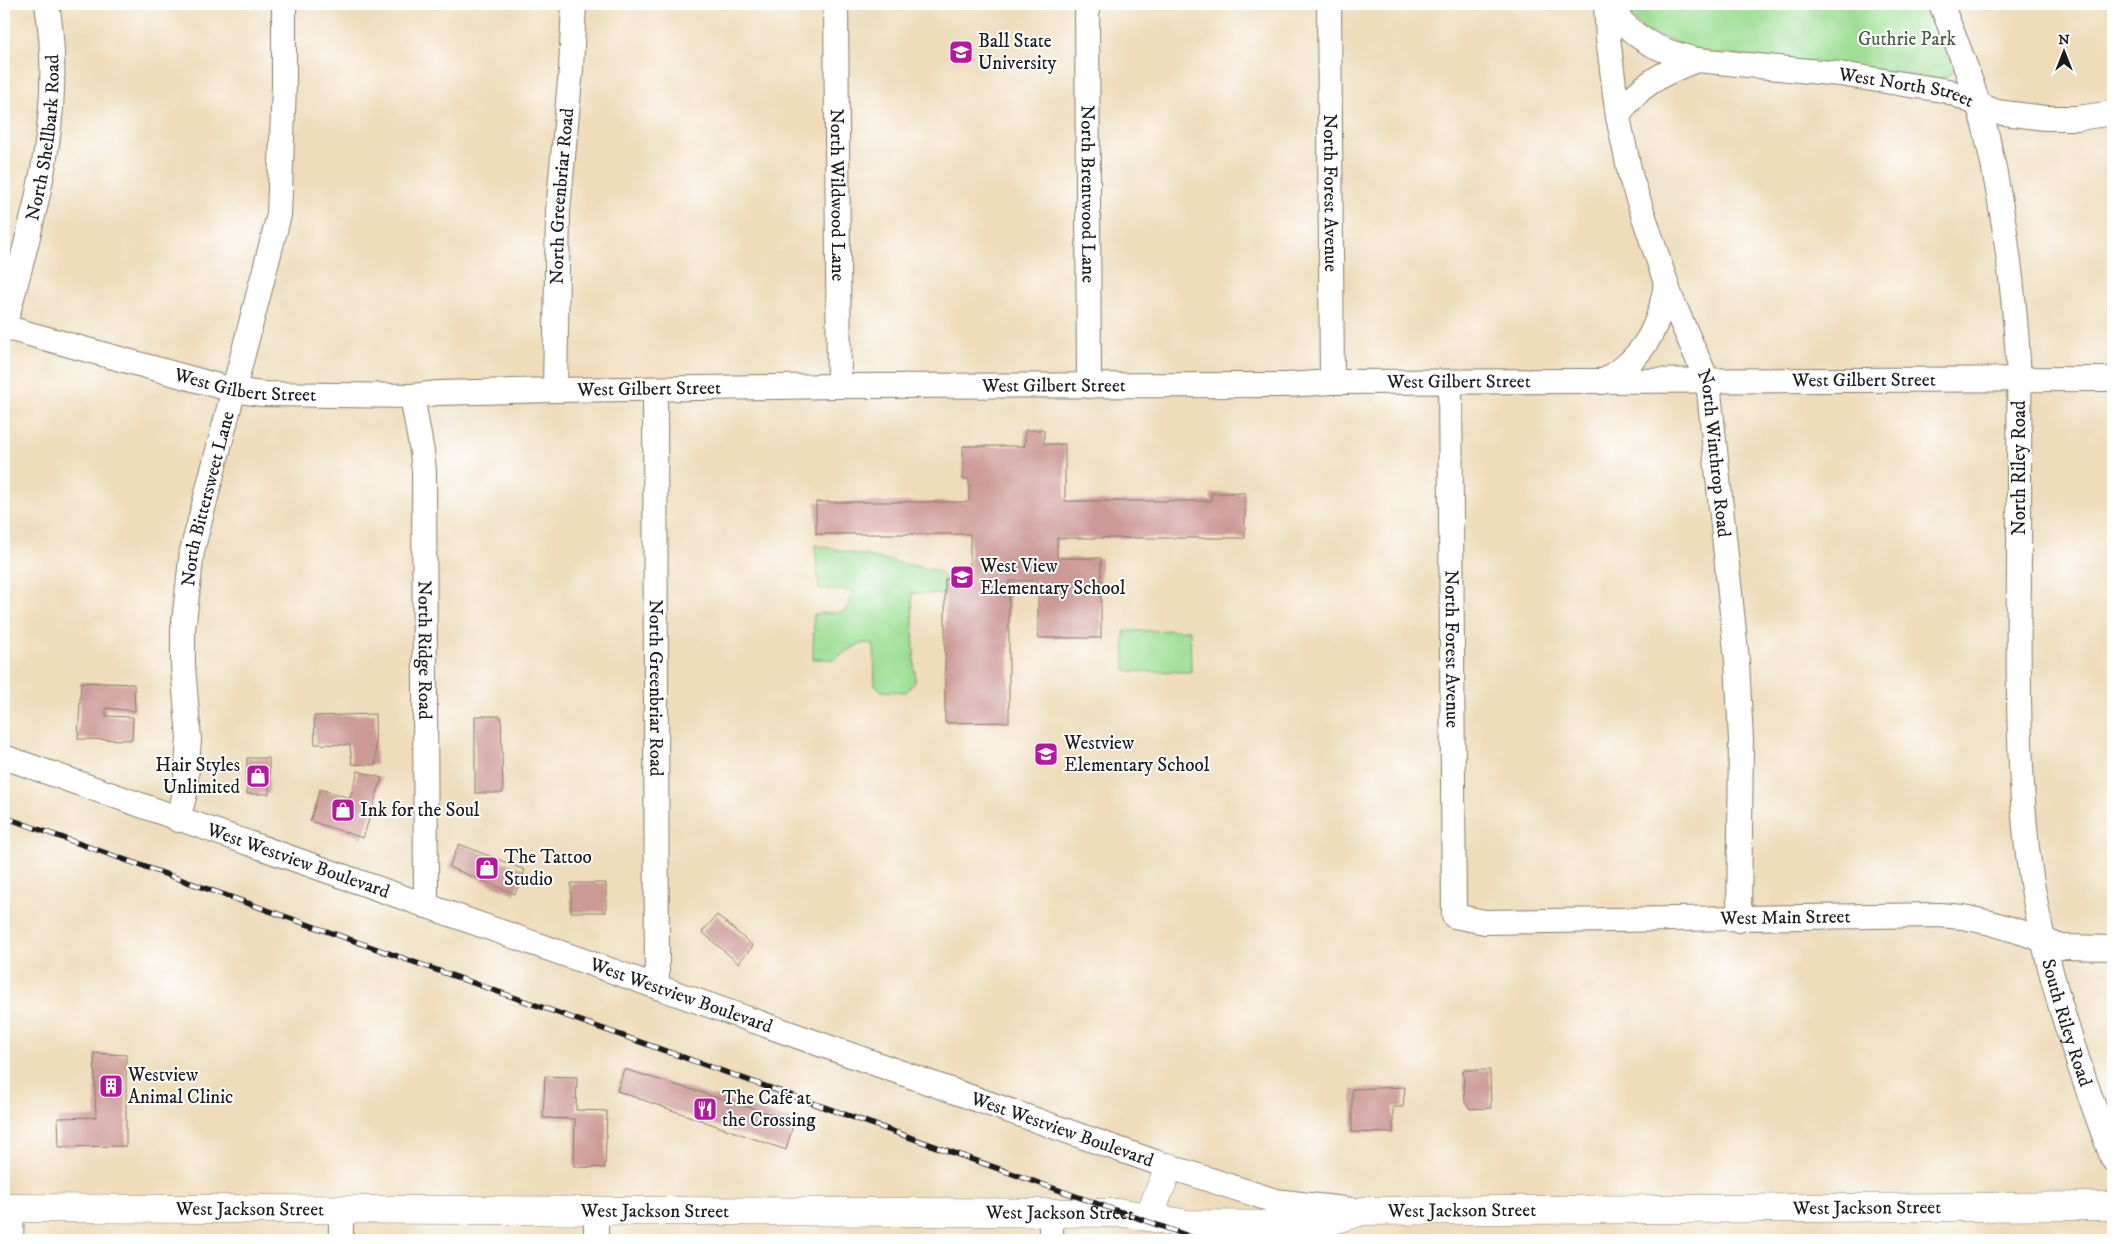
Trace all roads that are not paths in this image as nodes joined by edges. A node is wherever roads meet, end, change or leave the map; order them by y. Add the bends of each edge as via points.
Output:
1 (47, 4) edge
2 (284, 4) edge
3 (574, 4) edge
4 (836, 4) edge
5 (1087, 4) edge
6 (1328, 4) edge
7 (1607, 4) edge
8 (1941, 4) edge
9 (1697, 60) junction
10 (1977, 103) junction
11 (2113, 113) edge
12 (1618, 117) junction
13 (1666, 282) junction
14 (4, 327) edge
15 (2113, 379) edge
16 (2019, 380) junction
17 (1332, 382) junction
18 (1602, 382) junction
19 (1708, 382) junction
20 (1450, 383) junction
21 (839, 386) junction
22 (1089, 386) junction
23 (655, 389) junction
24 (233, 390) junction
25 (555, 390) junction
26 (412, 396) junction
27 (4, 758) edge
28 (178, 820) junction
29 (426, 906) junction
30 (1454, 916) joint
31 (1739, 920) junction
32 (2044, 941) junction
33 (2113, 948) edge
34 (658, 987) junction
35 (2113, 1159) edge
36 (1169, 1167) junction
37 (2113, 1206) edge
38 (8, 1208) edge
39 (341, 1210) junction
40 (596, 1211) junction
41 (1363, 1211) junction
42 (1051, 1214) junction
43 (1149, 1216) junction
44 (11, 1240) edge
45 (341, 1240) edge
46 (596, 1240) edge
47 (1051, 1240) edge

1 - 14 street, North Shellbark Road via 53,73 45,163
2 - 24 street, North Bittersweet Lane via 279,215
3 - 25 street, North Greenbriar Road via 558,211
4 - 21 street, North Wildwood Lane
5 - 22 street, North Brentwood Lane
6 - 17 street, North Forest Avenue
7 - 9 street, West North Street via 1632,32 1669,53
7 - 12 street, North Winthrop Road
8 - 10 street, North Riley Road
9 - 10 street, West North Street via 1840,74 1948,92
9 - 12 street, West North Street via 1645,85 1633,95
10 - 11 street, West North Street via 1996,112 2045,118
10 - 16 street, North Riley Road via 2002,218
12 - 13 street, North Winthrop Road via 1631,178
13 - 18 street via 1663,305 1650,337 1635,358
13 - 19 street, North Winthrop Road
14 - 24 street, West Gilbert Street
15 - 16 street, West Gilbert Street
16 - 19 street, West Gilbert Street
16 - 32 street, North Riley Road via 2021,734 2025,828
17 - 20 street, West Gilbert Street
17 - 22 street, West Gilbert Street
18 - 19 street, West Gilbert Street
18 - 20 street, West Gilbert Street
19 - 31 street, North Winthrop Road via 1737,661 1741,740
20 - 30 street, North Forest Avenue
21 - 22 street, West Gilbert Street
21 - 23 street, West Gilbert Street
23 - 25 street, West Gilbert Street
23 - 34 street, North Greenbriar Road
24 - 26 street, West Gilbert Street via 262,394
24 - 28 street, North Bittersweet Lane via 194,543 185,604 183,666 189,739
25 - 26 street, West Gilbert Street
26 - 29 street, North Ridge Road via 424,471
27 - 28 street, West Westview Boulevard
28 - 29 street, West Westview Boulevard
29 - 34 street, West Westview Boulevard
30 - 31 street, West Main Street via 1485,922
31 - 32 street, West Main Street via 1963,917
32 - 33 street, West Main Street via 2062,948
32 - 35 street, South Riley Road via 2079,1064
34 - 36 street, West Westview Boulevard
36 - 41 street, West Westview Boulevard via 1275,1201
36 - 43 main road
37 - 41 main road, West Jackson Street
38 - 39 main road, West Jackson Street
38 - 44 street
39 - 40 main road, West Jackson Street
39 - 45 street
40 - 42 main road, West Jackson Street
40 - 46 street
41 - 43 main road, West Jackson Street via 1316,1225 1188,1224
42 - 43 main road, West Jackson Street
42 - 47 street

